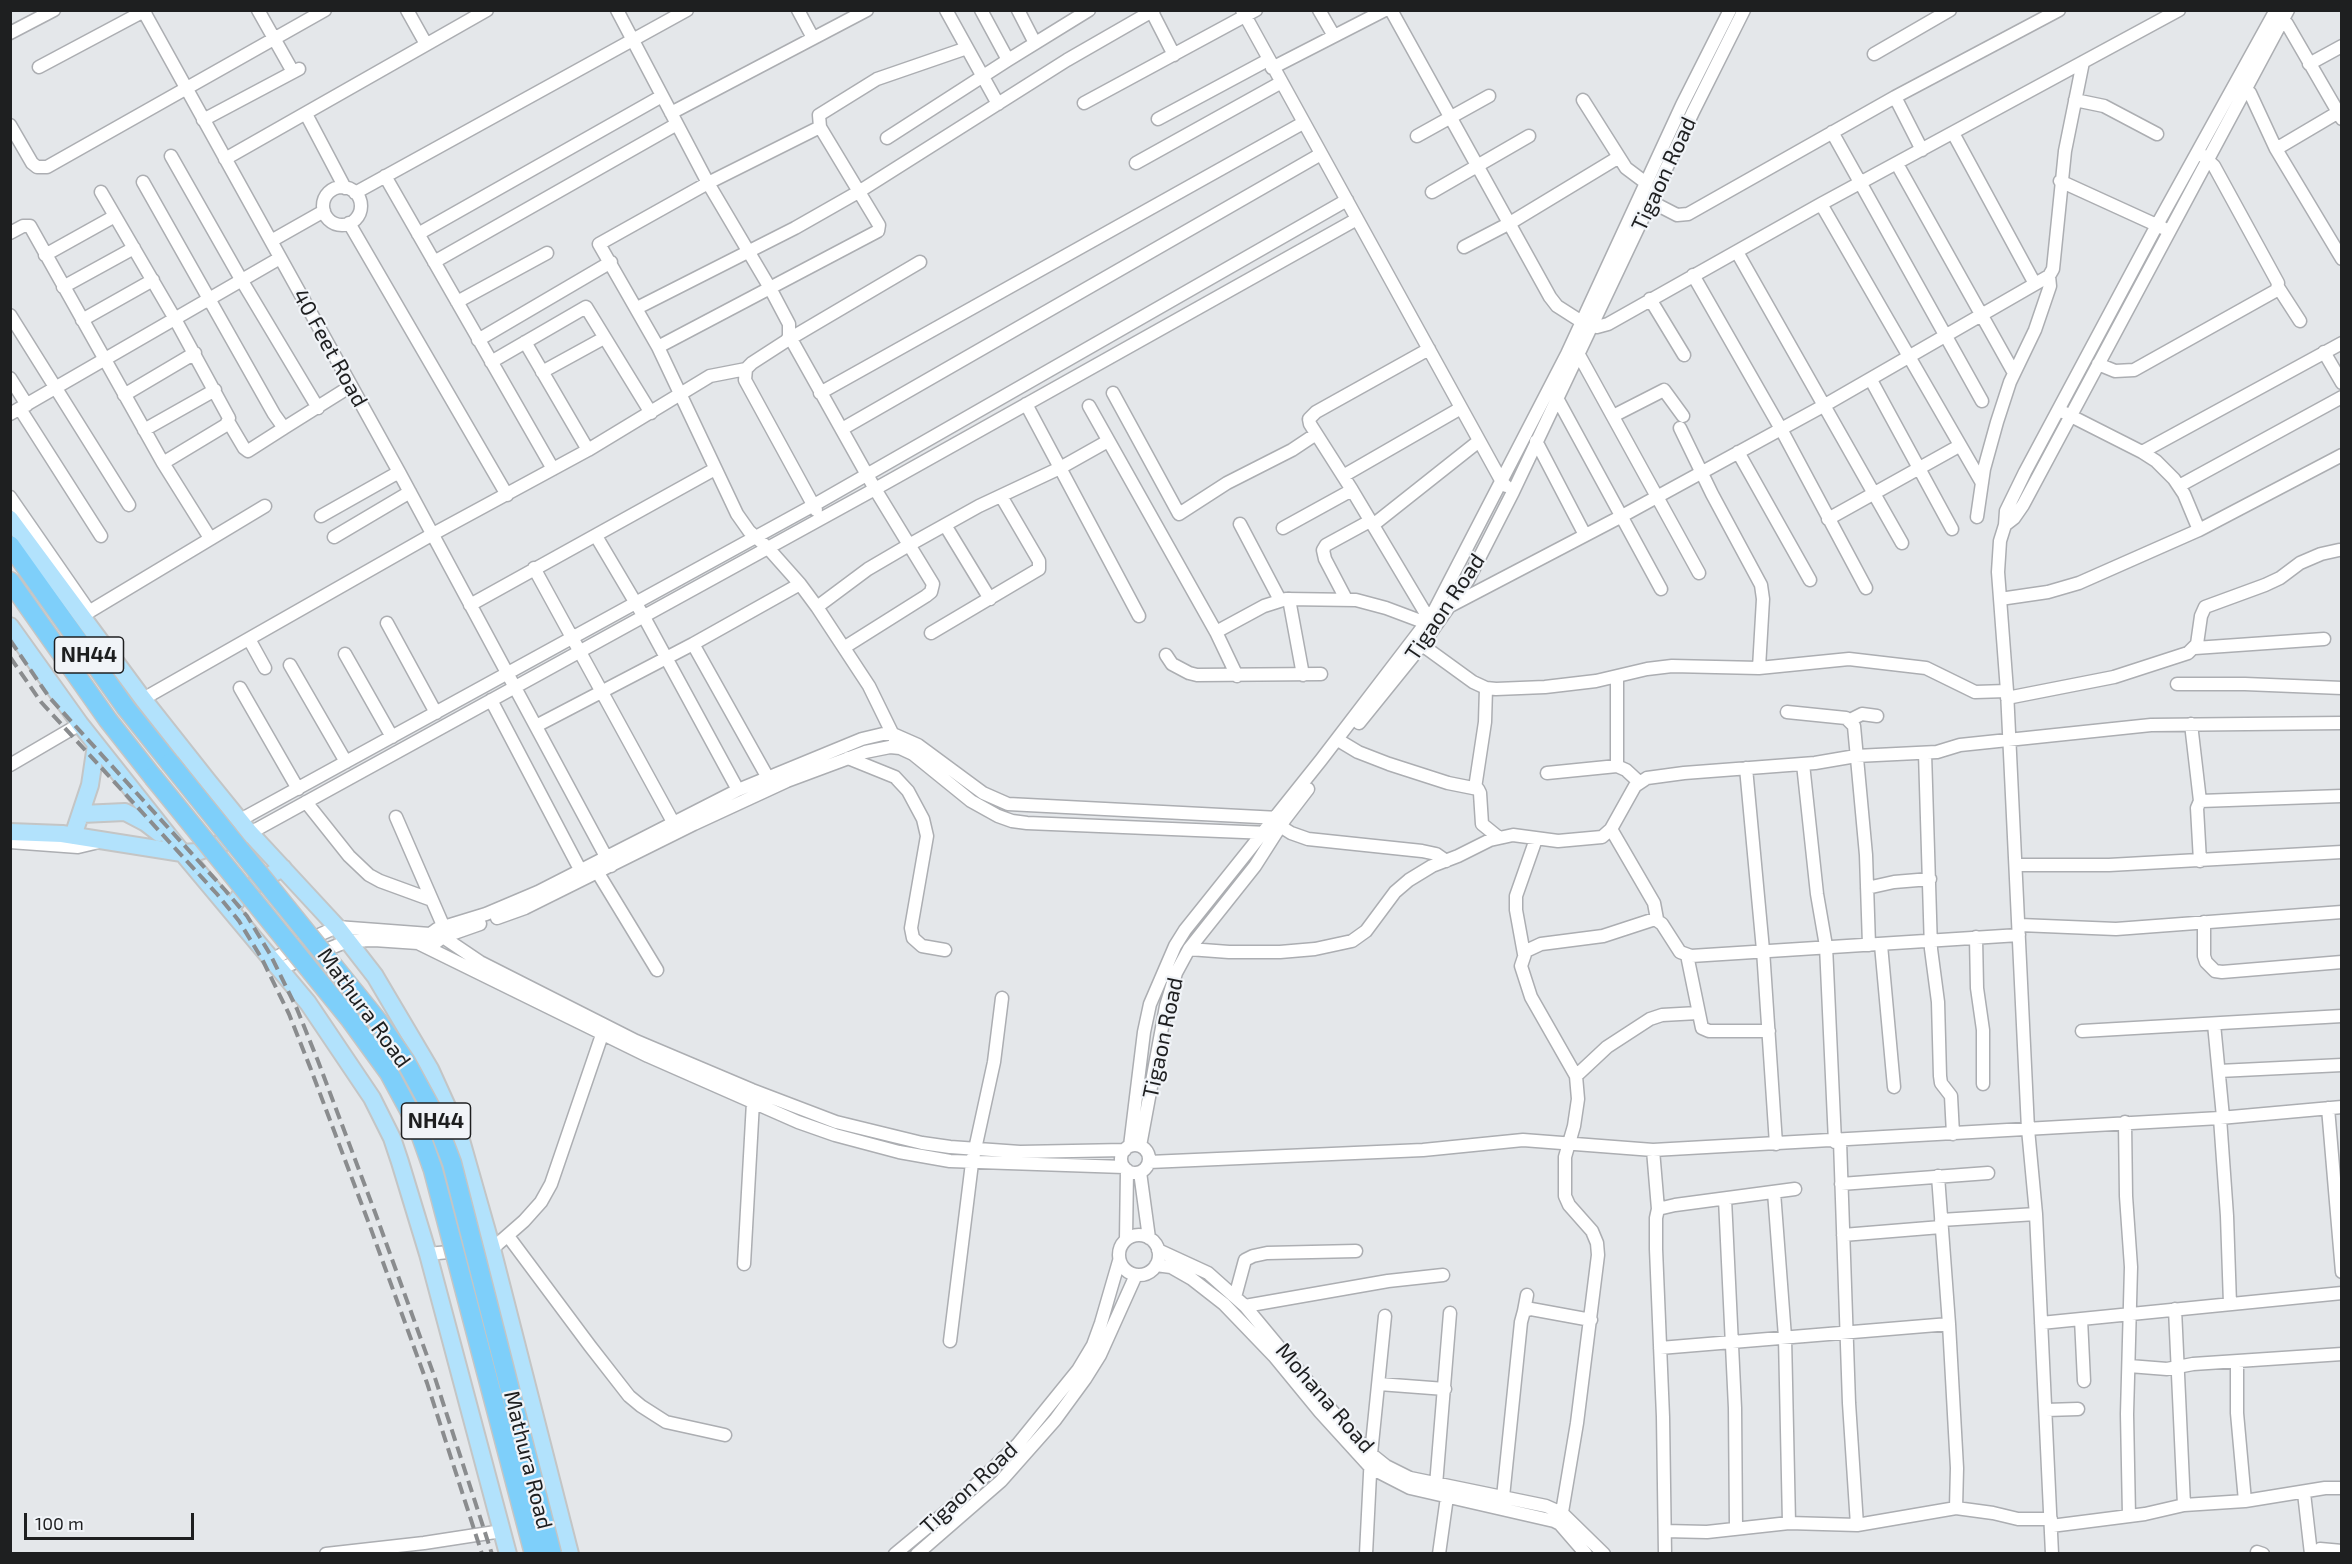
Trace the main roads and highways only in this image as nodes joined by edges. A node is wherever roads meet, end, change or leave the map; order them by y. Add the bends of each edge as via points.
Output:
1 (10, 519) edge
2 (10, 545) edge
3 (10, 581) edge
4 (10, 626) edge
5 (96, 745) junction
6 (202, 774) junction
7 (82, 814) junction
8 (151, 814) junction
9 (245, 826) junction
10 (10, 832) edge
11 (68, 835) junction
12 (174, 850) junction
13 (283, 868) junction
14 (230, 910) junction
15 (508, 1554) edge
16 (534, 1554) edge
17 (552, 1554) edge
18 (570, 1554) edge

1 - 6 main road via 86,614 143,699
2 - 17 highway, Mathura Road / NH44, bridge via 126,708 378,1021 431,1108 452,1163
3 - 16 highway, Mathura Road / NH44, bridge via 108,720 389,1073 417,1125 433,1170
4 - 5 main road
5 - 7 main road
5 - 8 main road
6 - 8 main road via 182,801
6 - 9 main road
7 - 11 main road
7 - 12 main road via 125,812 146,823
8 - 12 main road
9 - 12 main road via 197,852
9 - 13 main road
10 - 11 main road
11 - 12 main road
12 - 14 main road
13 - 14 main road via 240,896
13 - 18 main road via 375,976 430,1069 459,1133
14 - 15 main road via 308,1003 372,1098 392,1138 428,1254

